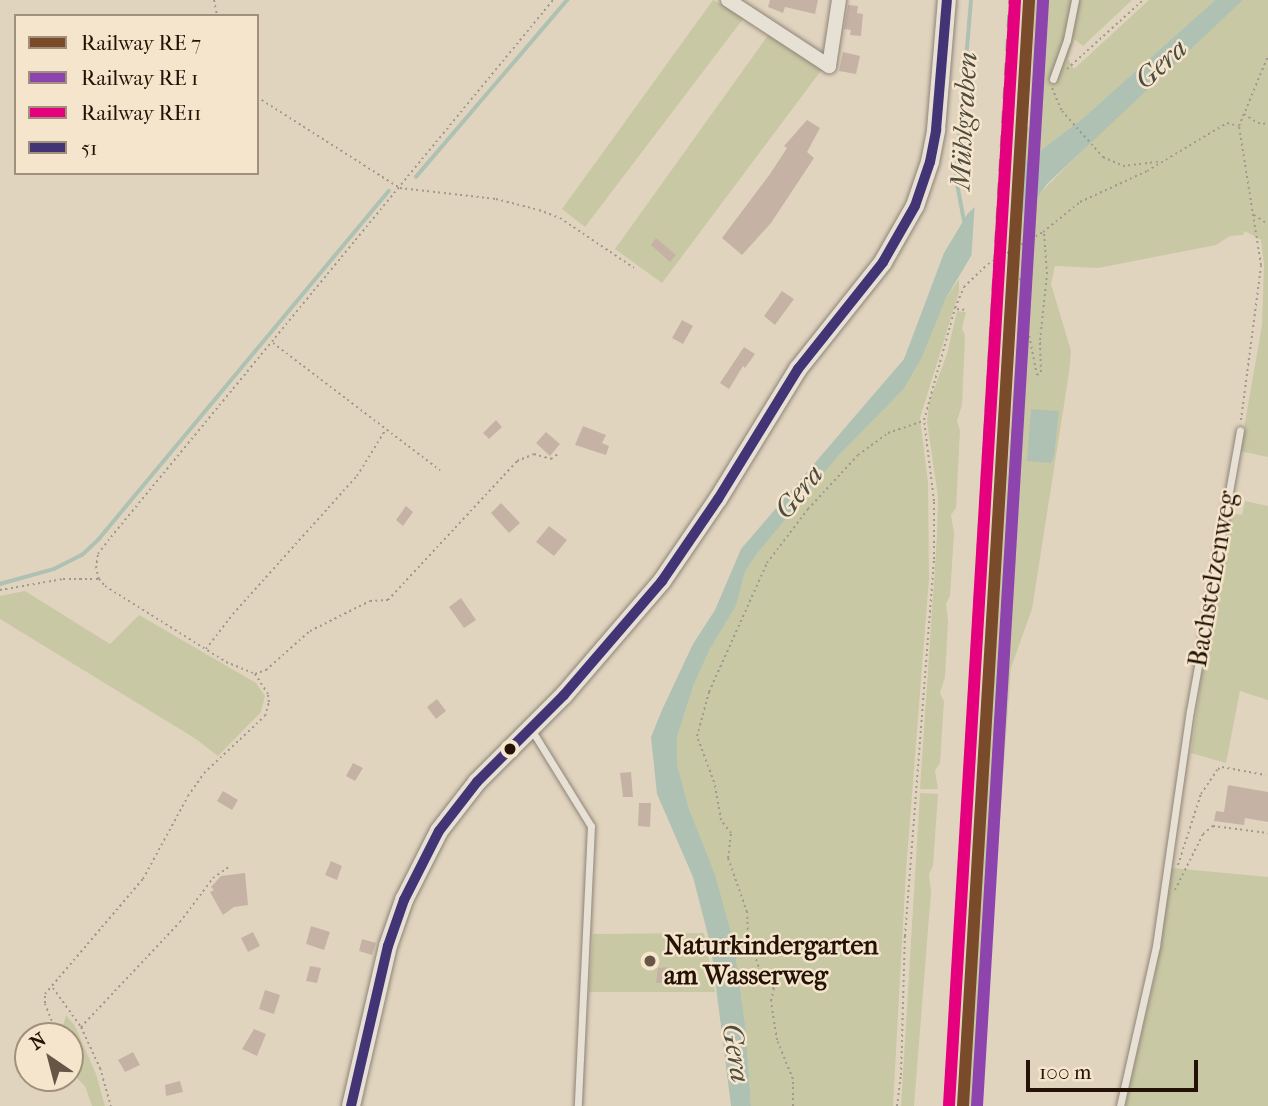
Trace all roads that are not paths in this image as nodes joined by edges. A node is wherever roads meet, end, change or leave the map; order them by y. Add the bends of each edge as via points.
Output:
1 (728, 0) edge
2 (839, 0) edge
3 (947, 0) edge
4 (1075, 0) edge
5 (1053, 79) road end
6 (1240, 430) road end
7 (530, 729) junction
8 (351, 1106) edge
9 (578, 1106) edge
10 (1120, 1106) edge

1 - 2 street via 829,66
3 - 7 street via 941,94 930,162 915,206 883,262 798,369 662,581
4 - 5 lane
6 - 10 lane, Bachstelzenweg via 1190,711 1156,946
7 - 8 street via 453,810 426,853 388,946
7 - 9 lane via 591,827

